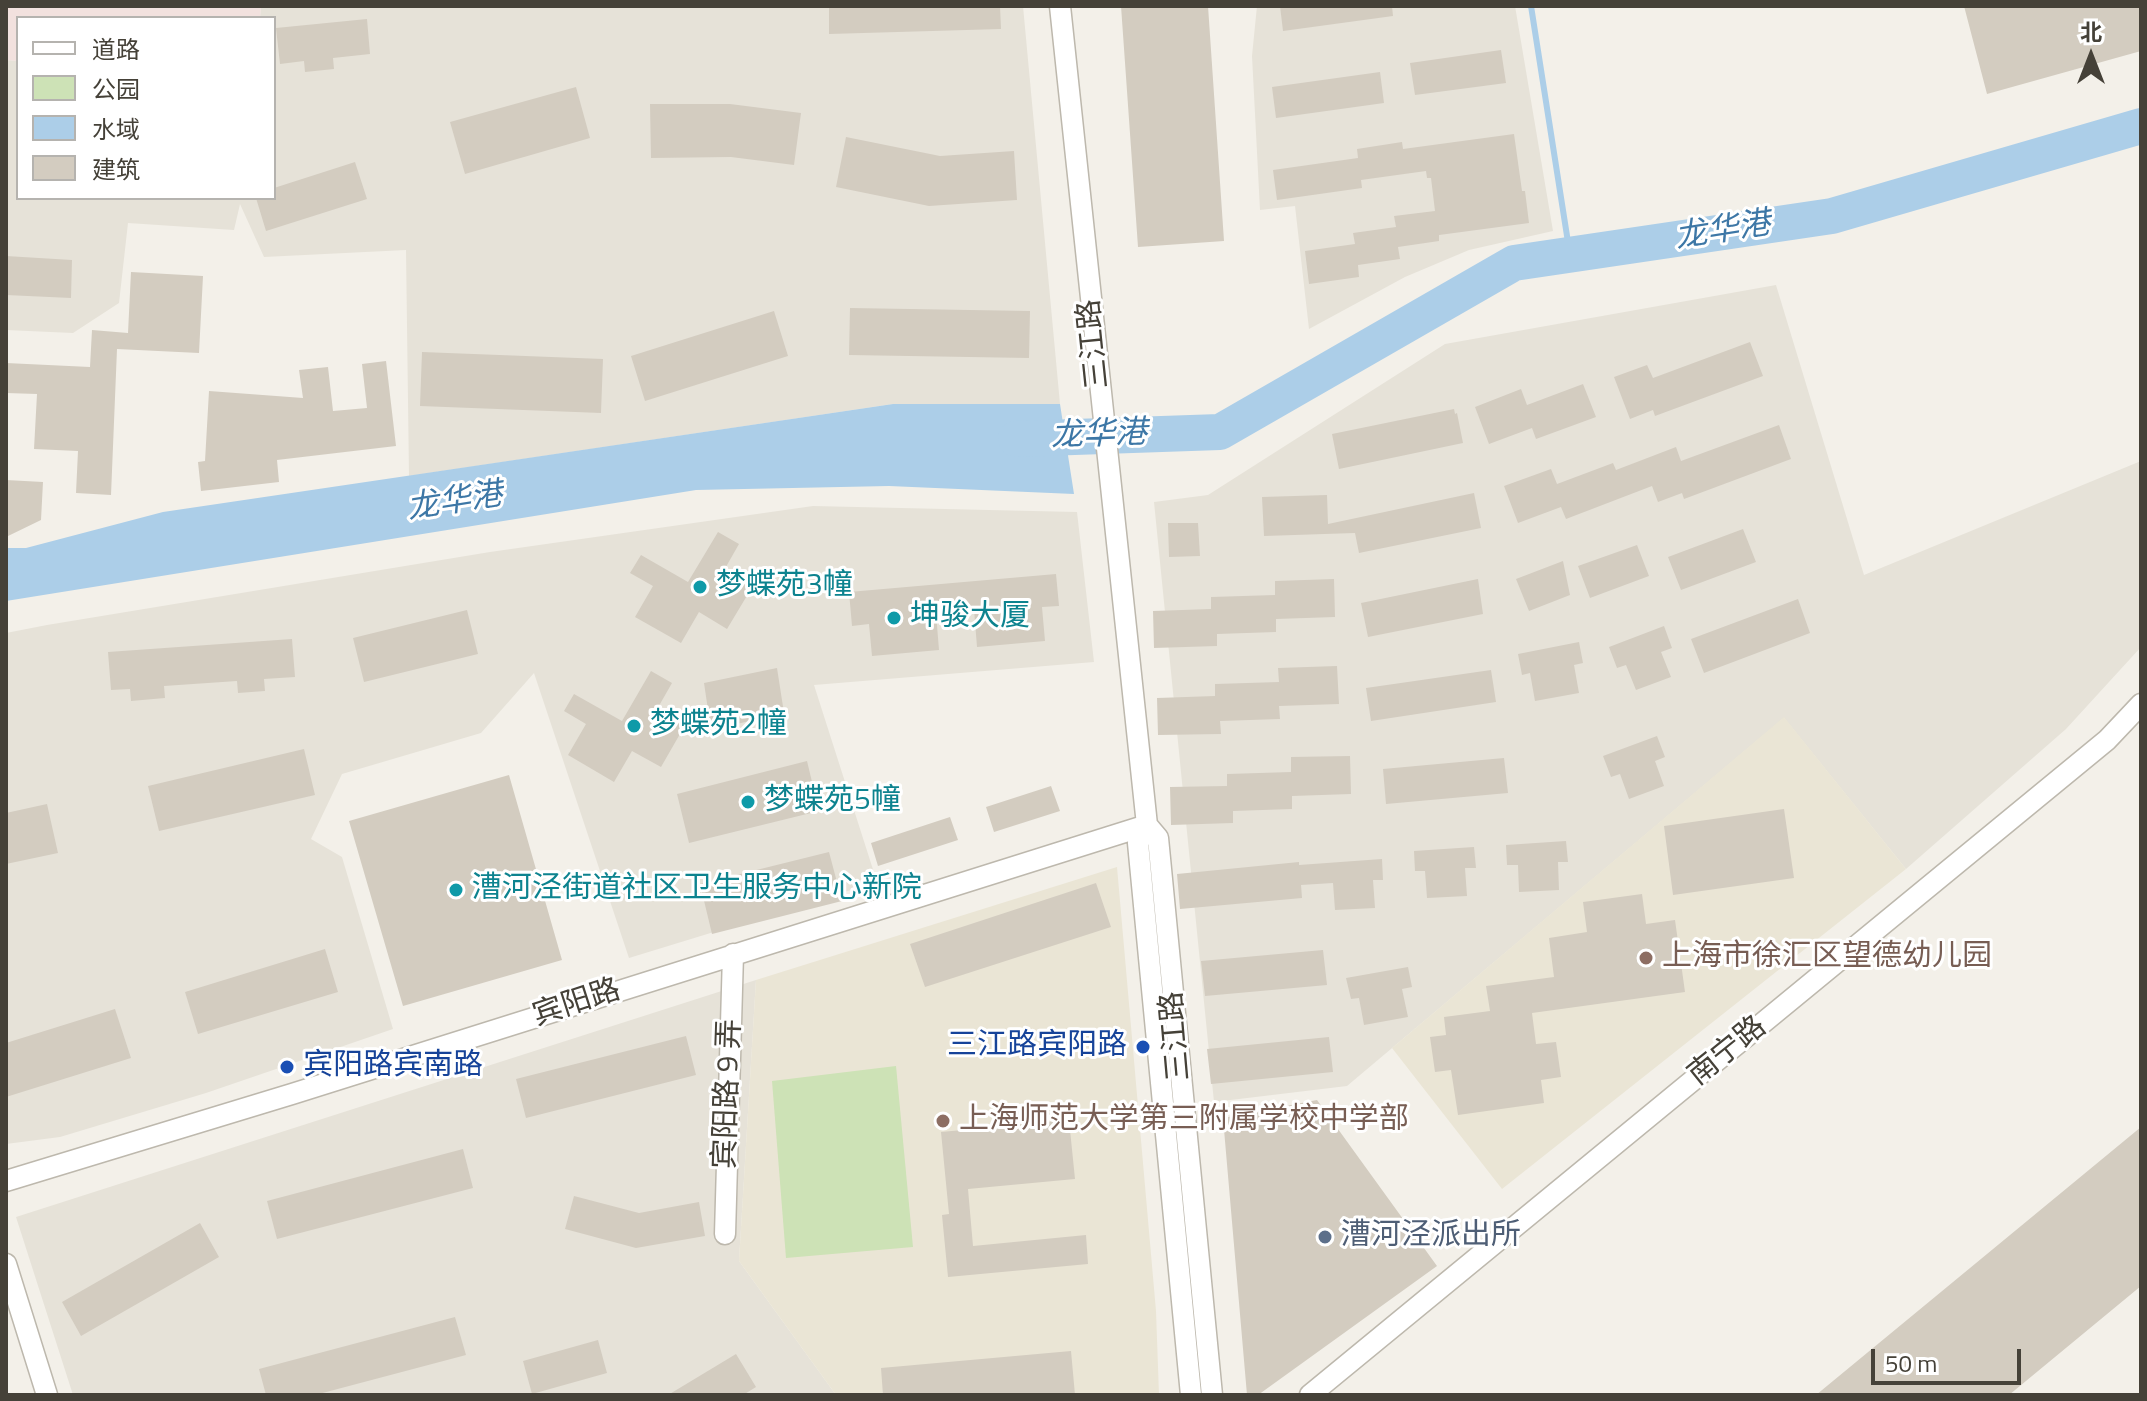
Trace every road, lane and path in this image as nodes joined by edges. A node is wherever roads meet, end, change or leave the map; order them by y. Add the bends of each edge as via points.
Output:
1 (1060, 6) edge
2 (2141, 704) edge
3 (1147, 825) junction
4 (733, 954) junction
5 (6, 1181) edge
6 (725, 1234) dead end
7 (6, 1264) edge
8 (47, 1395) edge
9 (1191, 1395) edge
10 (1212, 1395) edge
11 (1310, 1395) edge

1 - 3 street, 三江路
2 - 11 street, 南宁路 via 2095,750
3 - 4 street, 宾阳路
3 - 9 street, 三江路 via 1138,843
3 - 10 street, 三江路 via 1158,838
4 - 5 street, 宾阳路
4 - 6 street, 宾阳路 9 弄
7 - 8 street

